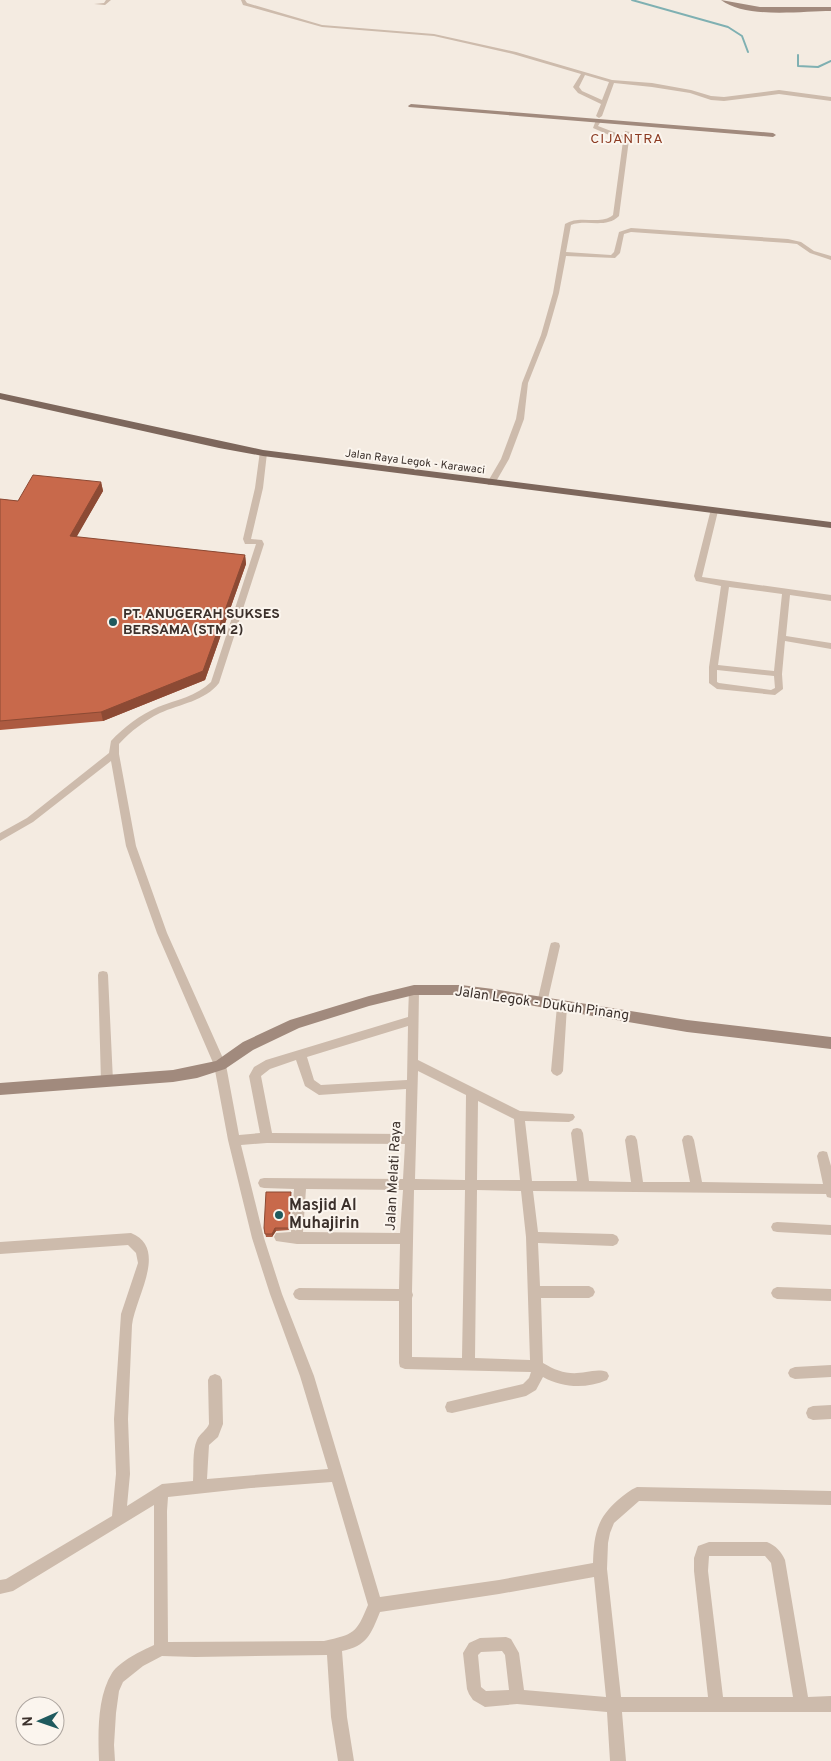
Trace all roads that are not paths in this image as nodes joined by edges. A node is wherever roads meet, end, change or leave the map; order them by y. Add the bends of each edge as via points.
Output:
1 (109, 0) edge
2 (243, 0) edge
3 (724, 0) edge
4 (96, 4) dead end
5 (831, 9) edge
6 (583, 74) junction
7 (612, 81) junction
8 (831, 99) edge
9 (604, 103) junction
10 (413, 104) dead end
11 (598, 119) junction
12 (627, 132) dead end
13 (774, 133) dead end
14 (626, 140) junction
15 (562, 254) junction
16 (831, 258) edge
17 (0, 396) edge
18 (263, 453) junction
19 (491, 483) junction
20 (714, 510) junction
21 (831, 525) edge
22 (725, 584) junction
23 (786, 592) junction
24 (831, 598) edge
25 (782, 638) junction
26 (831, 646) edge
27 (713, 667) junction
28 (778, 674) junction
29 (114, 754) junction
30 (0, 837) edge
31 (555, 946) dead end
32 (104, 975) dead end
33 (414, 990) junction
34 (542, 1003) junction
35 (562, 1006) junction
36 (413, 1020) junction
37 (831, 1043) edge
38 (300, 1054) junction
39 (413, 1063) junction
40 (220, 1065) junction
41 (556, 1070) dead end
42 (107, 1081) junction
43 (412, 1084) junction
44 (0, 1089) edge
45 (472, 1093) junction
46 (519, 1116) junction
47 (569, 1117) dead end
48 (577, 1133) dead end
49 (266, 1138) junction
50 (411, 1139) junction
51 (234, 1140) junction
52 (631, 1140) dead end
53 (688, 1140) dead end
54 (823, 1156) dead end
55 (264, 1183) dead end
56 (300, 1184) junction
57 (470, 1185) junction
58 (409, 1186) junction
59 (584, 1186) junction
60 (527, 1187) junction
61 (638, 1187) junction
62 (697, 1187) junction
63 (830, 1189) edge
64 (831, 1193) edge
65 (777, 1227) dead end
66 (831, 1230) edge
67 (280, 1237) dead end
68 (297, 1238) junction
69 (532, 1238) junction
70 (406, 1239) junction
71 (613, 1240) dead end
72 (0, 1248) edge
73 (535, 1292) junction
74 (589, 1292) dead end
75 (777, 1293) dead end
76 (299, 1294) dead end
77 (406, 1295) junction
78 (831, 1295) edge
79 (468, 1363) junction
80 (537, 1366) junction
81 (831, 1371) edge
82 (795, 1373) dead end
83 (602, 1376) dead end
84 (215, 1380) dead end
85 (452, 1407) dead end
86 (831, 1412) edge
87 (814, 1413) dead end
88 (336, 1475) junction
89 (200, 1487) junction
90 (162, 1491) junction
91 (831, 1498) edge
92 (120, 1519) junction
93 (600, 1569) junction
94 (0, 1587) edge
95 (375, 1605) junction
96 (334, 1646) junction
97 (161, 1649) junction
98 (517, 1697) dead end
99 (831, 1704) edge
100 (614, 1705) junction
101 (716, 1705) junction
102 (802, 1705) junction
103 (107, 1761) edge
104 (346, 1761) edge
105 (618, 1761) edge

1 - 4 street via 105,4
2 - 6 street via 245,4 315,24 431,34 514,53
3 - 5 street via 735,5 774,10
6 - 7 street
6 - 9 street via 576,87
7 - 8 street via 652,85 718,99 779,92
7 - 9 street
9 - 11 street
10 - 11 street
11 - 13 street
11 - 14 street via 595,127
12 - 14 street
14 - 15 street via 616,216 608,221 568,224
15 - 16 street via 613,257 617,253 621,233 631,230 788,240
15 - 19 street via 556,293 525,383 520,419 505,459
17 - 18 main road, Jalan Raya Legok - Karawaci
18 - 19 main road, Jalan Raya Legok - Karawaci
18 - 29 street via 260,488 247,539 260,544 216,683 201,694 153,713 136,724 114,743
19 - 20 main road, Jalan Raya Legok - Karawaci
20 - 21 main road, Jalan Raya Legok - Karawaci
20 - 22 street via 698,576 699,579
22 - 23 street
22 - 27 street
23 - 24 street
23 - 25 street
25 - 26 street
25 - 28 street
27 - 28 street
27 - 28 street via 714,685 772,693 779,689
29 - 30 street via 30,820
29 - 40 street via 134,854 162,933
31 - 34 street
32 - 42 street
33 - 34 street, Jalan Legok - Dukuh Pinang via 462,990
33 - 36 street, Jalan Melati Raya
33 - 40 street, Jalan Legok - Dukuh Pinang via 295,1024 248,1046
34 - 35 street, Jalan Legok - Dukuh Pinang
35 - 37 street, Jalan Legok - Dukuh Pinang via 687,1026
35 - 41 street
36 - 38 street
36 - 39 street, Jalan Melati Raya
38 - 43 street via 309,1083 319,1090
38 - 49 street via 266,1065 256,1073
39 - 43 street, Jalan Melati Raya
39 - 45 street
40 - 42 street, Jalan Legok - Dukuh Pinang via 173,1076
40 - 51 street
42 - 44 street, Jalan Legok - Dukuh Pinang
43 - 50 street, Jalan Melati Raya
45 - 46 street
45 - 57 street
46 - 47 street
46 - 60 street
48 - 59 street
49 - 50 street
49 - 51 street
50 - 58 street, Jalan Melati Raya
51 - 88 street via 258,1238 307,1376
52 - 61 street
53 - 62 street
54 - 63 street
55 - 56 street
56 - 58 street
56 - 68 street
57 - 58 street
57 - 60 street
57 - 79 street
58 - 70 street, Jalan Melati Raya
59 - 60 street
59 - 61 street
60 - 69 street
61 - 62 street
62 - 63 street
63 - 64 street
65 - 66 street
67 - 68 street
68 - 70 street
69 - 71 street
69 - 73 street
70 - 77 street, Jalan Melati Raya
72 - 92 street via 131,1239 142,1250 144,1263 126,1325
73 - 74 street
73 - 80 street
75 - 78 street
76 - 77 street
77 - 79 street, Jalan Melati Raya via 405,1363
79 - 80 street
80 - 83 street via 553,1377 568,1381
80 - 85 street via 536,1380 526,1390
81 - 82 street
84 - 89 street via 216,1424 214,1432 202,1443
86 - 87 street
88 - 89 street
88 - 95 street
89 - 90 street
90 - 92 street
90 - 97 street
91 - 93 street via 637,1494 612,1512 602,1530
92 - 94 street via 8,1586
93 - 95 street
93 - 100 street
95 - 96 street via 359,1637
96 - 97 street
96 - 104 street
97 - 103 street via 118,1677 108,1712
98 - 100 street
99 - 102 street
100 - 101 street
100 - 105 street
101 - 102 street
101 - 102 street via 701,1571 703,1551 709,1549 767,1549 778,1560

